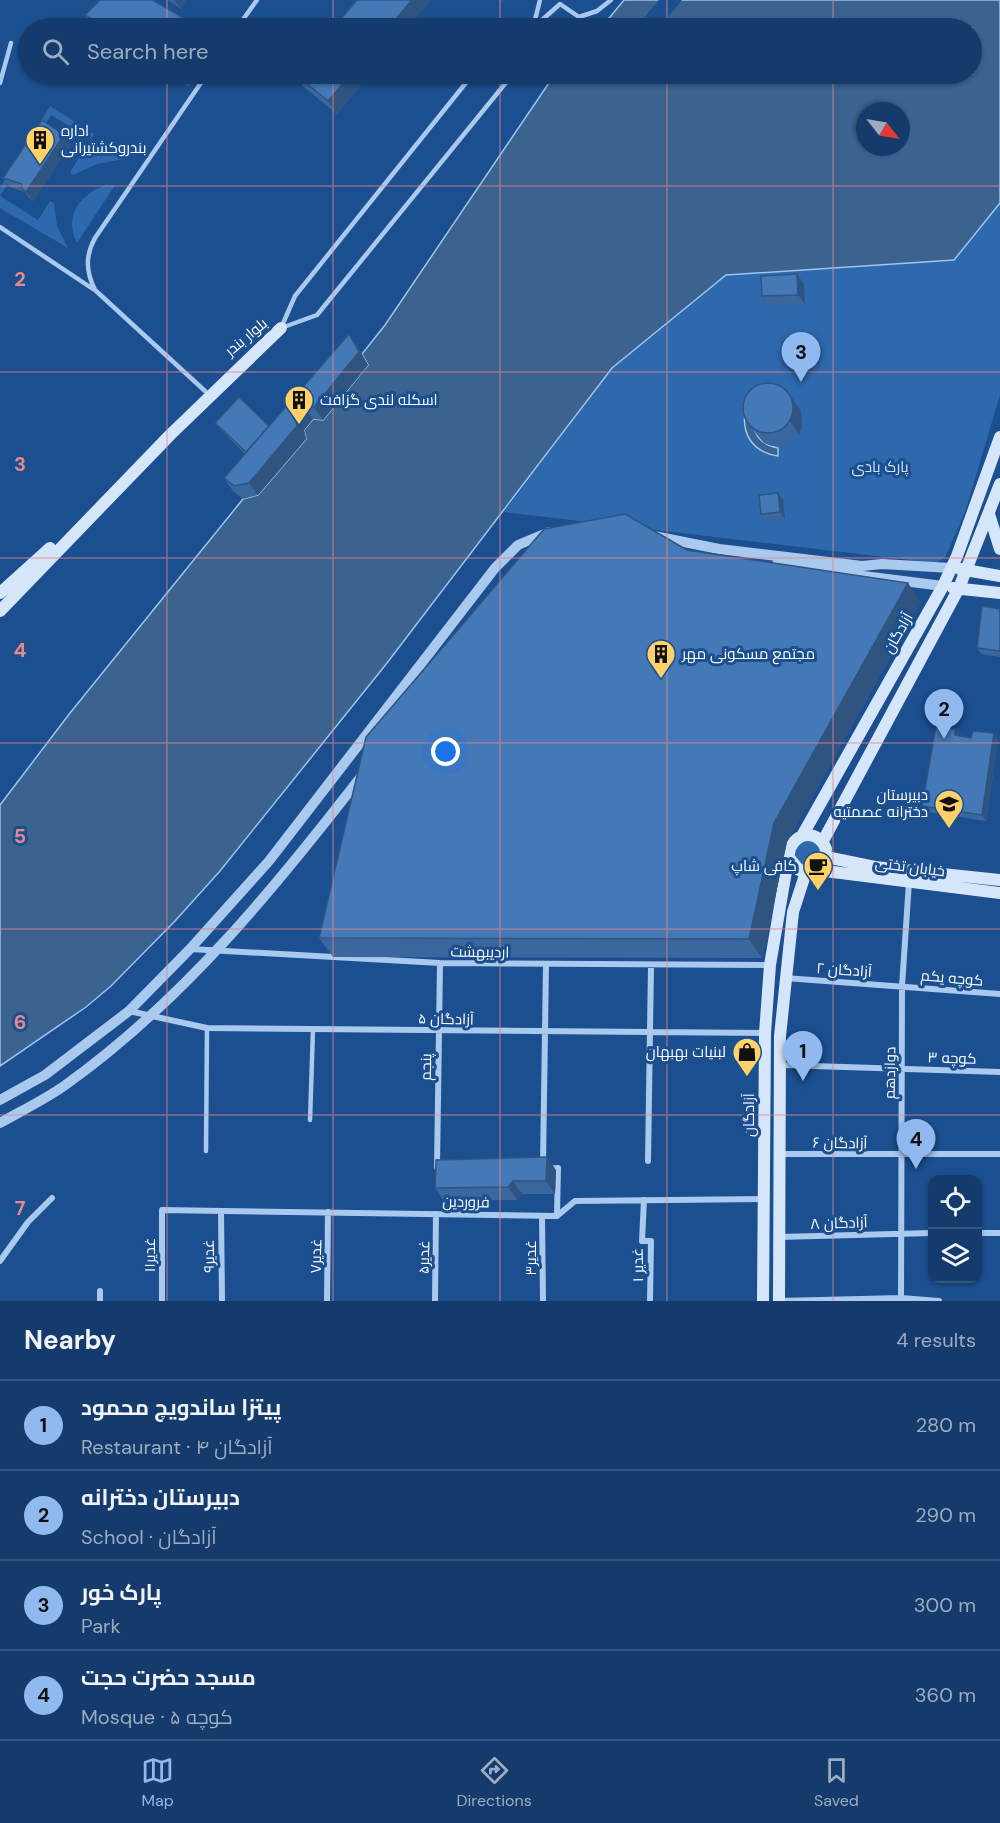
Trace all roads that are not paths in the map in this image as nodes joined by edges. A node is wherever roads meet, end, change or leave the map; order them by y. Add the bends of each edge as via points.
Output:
1 (257, 0) edge
2 (540, 0) edge
3 (611, 0) edge
4 (244, 18) edge
5 (536, 18) edge
6 (544, 18) edge
7 (11, 43) dead end
8 (0, 83) edge
9 (200, 84) edge
10 (465, 84) edge
11 (505, 84) edge
12 (0, 226) edge
13 (95, 290) junction
14 (280, 328) junction
15 (205, 391) junction
16 (1000, 437) edge
17 (1000, 484) edge
18 (989, 514) junction
19 (557, 530) edge
20 (639, 533) edge
21 (645, 545) edge
22 (719, 549) junction
23 (1000, 549) edge
24 (719, 561) junction
25 (800, 561) junction
26 (951, 568) junction
27 (967, 570) junction
28 (1000, 576) edge
29 (800, 578) edge
30 (943, 586) junction
31 (959, 588) junction
32 (0, 593) edge
33 (1000, 593) edge
34 (0, 611) edge
35 (374, 760) edge
36 (802, 836) junction
37 (823, 842) junction
38 (826, 857) junction
39 (790, 859) junction
40 (811, 871) junction
41 (1000, 880) edge
42 (909, 882) junction
43 (1000, 893) edge
44 (190, 949) junction
45 (216, 951) junction
46 (440, 963) junction
47 (546, 964) junction
48 (770, 965) junction
49 (651, 966) junction
50 (784, 978) junction
51 (902, 986) junction
52 (1000, 994) edge
53 (129, 1011) junction
54 (151, 1016) junction
55 (207, 1028) junction
56 (313, 1029) junction
57 (439, 1031) junction
58 (544, 1032) junction
59 (650, 1033) junction
60 (765, 1033) junction
61 (782, 1065) junction
62 (903, 1068) junction
63 (1000, 1071) edge
64 (0, 1100) edge
65 (310, 1120) dead end
66 (0, 1123) edge
67 (206, 1151) dead end
68 (778, 1154) junction
69 (1000, 1154) edge
70 (901, 1156) junction
71 (648, 1161) dead end
72 (531, 1169) edge
73 (543, 1169) junction
74 (449, 1171) edge
75 (52, 1198) dead end
76 (764, 1199) junction
77 (644, 1200) junction
78 (162, 1210) joint
79 (221, 1210) junction
80 (328, 1212) junction
81 (436, 1214) junction
82 (543, 1216) junction
83 (557, 1216) junction
84 (901, 1233) junction
85 (928, 1233) edge
86 (982, 1233) edge
87 (1000, 1233) edge
88 (778, 1237) junction
89 (0, 1261) edge
90 (100, 1292) dead end
91 (901, 1300) edge
92 (100, 1301) edge
93 (162, 1301) edge
94 (222, 1301) edge
95 (327, 1301) edge
96 (435, 1301) edge
97 (543, 1301) edge
98 (650, 1301) edge
99 (764, 1301) edge
100 (779, 1301) edge
101 (939, 1301) edge

1 - 4 lane
2 - 5 lane
3 - 6 lane via 597,11 579,17 560,4
7 - 8 lane
9 - 13 lane via 91,245 87,264
10 - 14 lane via 295,296
11 - 14 lane via 317,315
12 - 13 lane
13 - 15 lane
14 - 15 main road, بلوار بندر
14 - 34 main road, بلوار بندر via 145,460
15 - 32 main road, بلوار بندر via 48,550
16 - 26 main road, آزادگان
17 - 18 main road, آزادگان
18 - 23 main road
18 - 27 main road, آزادگان
19 - 44 street via 518,545 495,568 269,861
20 - 22 street
21 - 24 street
22 - 24 street
22 - 25 street
24 - 25 street
25 - 26 street
25 - 29 street
25 - 30 street
26 - 27 main road
26 - 30 main road, آزادگان
27 - 28 main road
27 - 31 main road, آزادگان
30 - 31 main road
30 - 36 main road, آزادگان via 835,768
31 - 33 main road
31 - 37 main road, آزادگان
35 - 45 street via 286,873
36 - 37 main road via 813,835
36 - 39 main road via 790,848
37 - 38 main road
38 - 40 main road
38 - 41 main road, خیابان تختی via 875,867
39 - 40 main road via 799,870
39 - 48 main road, آزادگان
40 - 42 main road, خیابان تختی
40 - 50 main road, آزادگان via 793,912
42 - 43 main road, خیابان تختی
42 - 51 street, دوازدهم
44 - 45 street, اردیبهشت
44 - 53 street
45 - 46 street, اردیبهشت
45 - 54 street
46 - 47 street, اردیبهشت
46 - 57 street, پنجم
47 - 49 street, اردیبهشت
47 - 58 street
48 - 49 street, اردیبهشت
48 - 60 main road, آزادگان
49 - 59 street
50 - 51 street, آزادگان ۲
50 - 61 main road, آزادگان
51 - 52 street, کوچه یکم
51 - 62 street, دوازدهم
53 - 54 street, آزادگان ۵
53 - 64 street via 45,1075
54 - 55 street, آزادگان ۵
54 - 66 street via 63,1087
55 - 56 street, آزادگان ۵
55 - 67 lane
56 - 57 street, آزادگان ۵
56 - 65 lane
57 - 58 street, آزادگان ۵
57 - 74 street, پنجم via 437,1172
58 - 59 street, آزادگان ۵
58 - 73 street
59 - 60 street, آزادگان ۵
59 - 71 street
60 - 76 main road, آزادگان
61 - 62 street, کوچه ۳
61 - 68 main road, آزادگان
62 - 63 street, کوچه ۳
62 - 70 street, دوازدهم
68 - 70 street, آزادگان ۶
68 - 88 main road, آزادگان
69 - 70 street, آزادگان ۶
70 - 84 street, دوازدهم
72 - 73 street
73 - 83 street via 558,1168
75 - 89 street via 28,1222
76 - 77 street
76 - 99 main road, آزادگان
77 - 83 street via 575,1200
77 - 98 street, غدیر ۱ via 642,1241 651,1241
78 - 79 street, فروردین
78 - 93 street, غدیر۱۱
79 - 80 street, فروردین
79 - 94 street, غدیر۹
80 - 81 street, فروردین
80 - 95 street, غدیر۷
81 - 82 street, فروردین
81 - 96 street, غدیر۵
82 - 83 street, فروردین
82 - 97 street, غدیر۳
84 - 85 street, آزادگان ۸
84 - 88 street, آزادگان ۸
84 - 91 street, دوازدهم
86 - 87 street
88 - 100 main road, آزادگان
90 - 92 street
91 - 100 street
91 - 101 street

